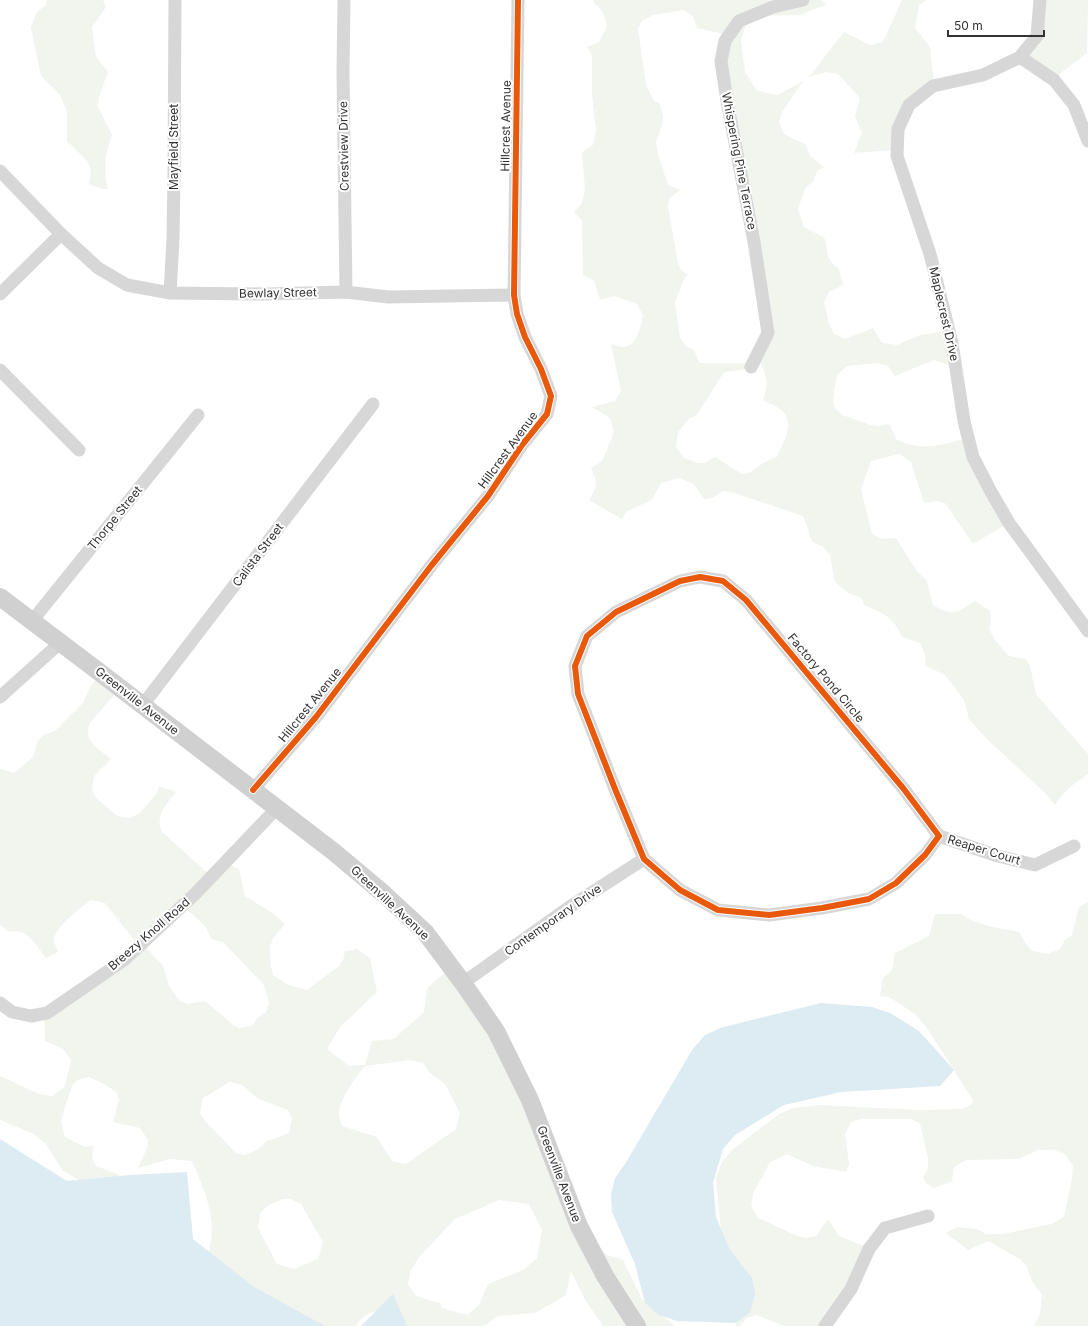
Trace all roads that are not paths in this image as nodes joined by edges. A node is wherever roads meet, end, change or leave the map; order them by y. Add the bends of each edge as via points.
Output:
1 (175, 0) edge
2 (344, 0) edge
3 (518, 0) edge
4 (803, 0) edge
5 (1040, 0) edge
6 (1020, 57) junction
7 (1088, 141) edge
8 (0, 171) edge
9 (61, 234) junction
10 (346, 292) junction
11 (170, 293) junction
12 (0, 294) edge
13 (514, 295) junction
14 (751, 367) dead end
15 (0, 370) edge
16 (374, 404) dead end
17 (198, 415) dead end
18 (79, 450) dead end
19 (0, 597) edge
20 (1084, 617) edge
21 (32, 621) junction
22 (1088, 631) edge
23 (60, 643) junction
24 (0, 697) edge
25 (142, 706) junction
26 (253, 790) junction
27 (277, 808) junction
28 (939, 836) junction
29 (1074, 846) dead end
30 (644, 859) junction
31 (463, 983) junction
32 (0, 1003) edge
33 (928, 1216) dead end
34 (637, 1326) edge
35 (825, 1326) edge

1 - 11 street, Mayfield Street via 174,181
2 - 10 street, Crestview Drive
3 - 13 street, Hillcrest Avenue
4 - 14 street, Whispering Pine Terrace via 773,7 739,21 725,41 721,61 768,333
5 - 6 street, Maplecrest Drive via 1037,36
6 - 7 street via 1054,80 1074,105
6 - 20 street, Maplecrest Drive via 983,76 933,86 909,105 898,129 897,156 930,254 952,343 964,421 973,457 1009,523
8 - 9 street, Bewlay Street
9 - 11 street, Bewlay Street via 98,268 126,285
9 - 12 street
10 - 11 street, Bewlay Street
10 - 13 street, Bewlay Street via 388,297
13 - 26 street, Hillcrest Avenue via 525,337 551,396 547,414 522,445 488,496 316,717
15 - 18 street
16 - 25 street, Calista Street
17 - 21 street, Thorpe Street
19 - 21 main road, Greenville Avenue
20 - 22 street, Maplecrest Drive
21 - 23 main road, Greenville Avenue
23 - 24 street
23 - 25 main road, Greenville Avenue
25 - 26 main road, Greenville Avenue
26 - 27 main road, Greenville Avenue
27 - 31 main road, Greenville Avenue via 334,852 425,932
27 - 32 street, Breezy Knoll Road via 195,894 124,960 47,1013 31,1016 12,1012
28 - 29 street, Reaper Court via 998,856 1035,865
28 - 30 street, Factory Pond Circle via 925,855 896,883 869,898 822,908 768,915 718,910 680,890
28 - 30 street, Factory Pond Circle via 899,782 746,600 723,581 700,577 680,581 616,612 587,636 575,666 578,694
30 - 31 street, Contemporary Drive via 568,908
31 - 34 main road, Greenville Avenue via 496,1031 530,1100 579,1226 605,1276
33 - 35 street via 885,1228 869,1249 852,1289

